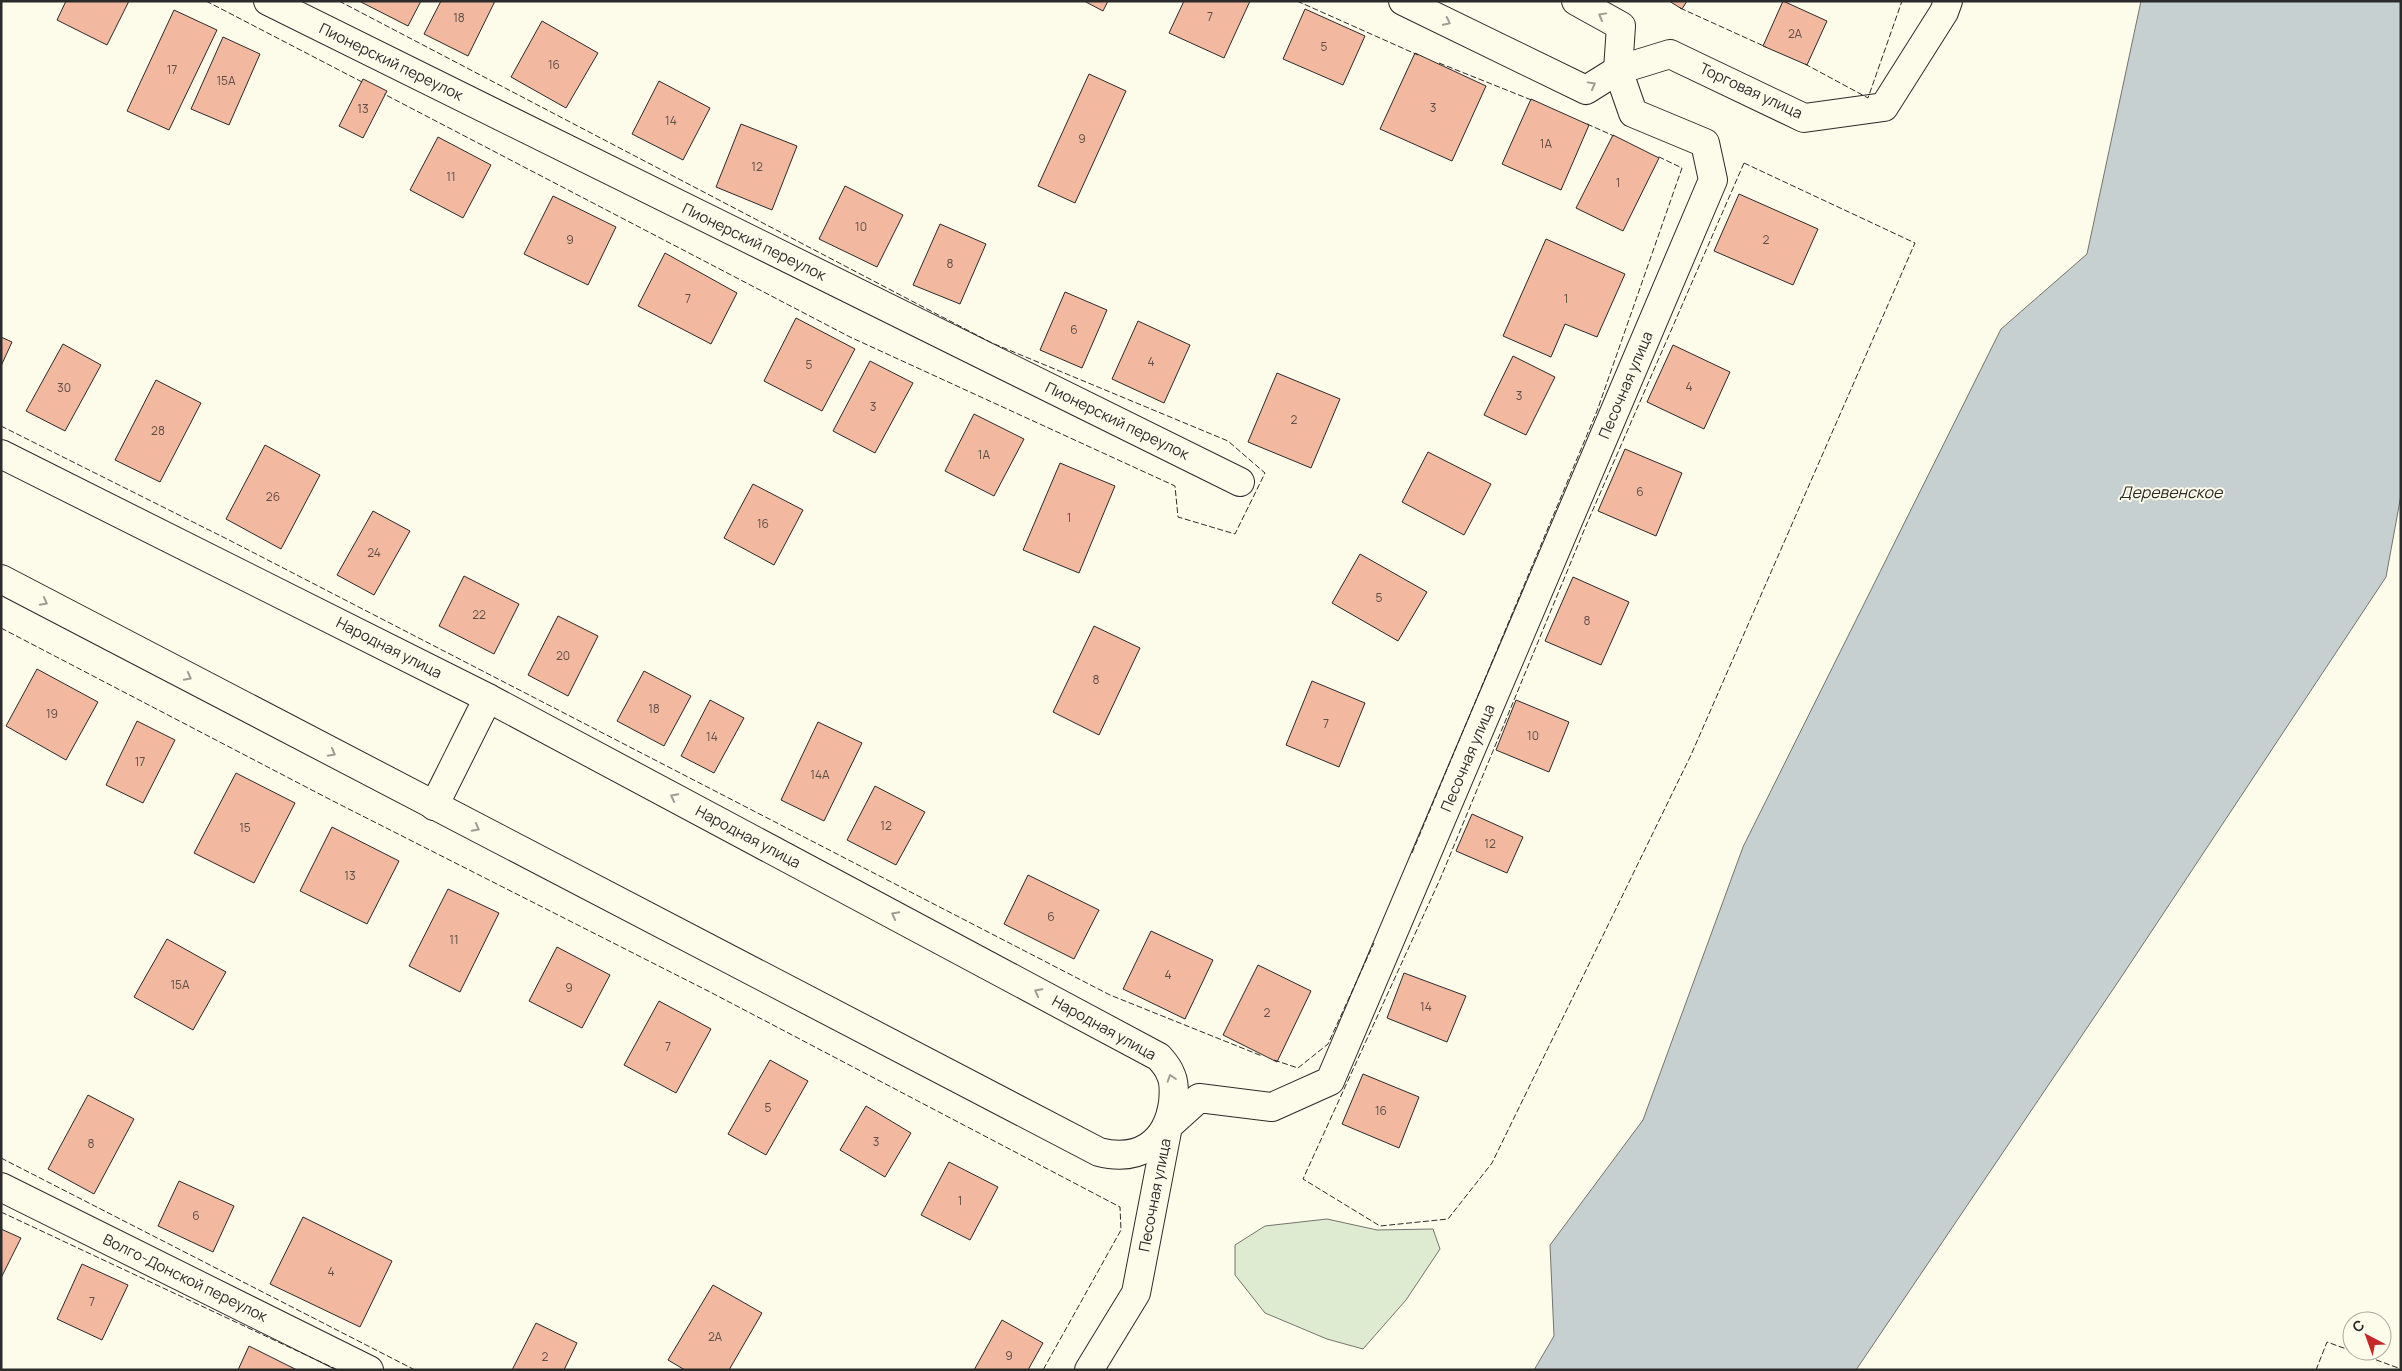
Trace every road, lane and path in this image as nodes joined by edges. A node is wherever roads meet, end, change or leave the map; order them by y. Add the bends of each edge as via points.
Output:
1 (268, 1) edge
2 (1403, 1) edge
3 (1576, 1) edge
4 (1948, 1) edge
5 (1618, 70) junction
6 (1, 454) edge
7 (1240, 482) dead end
8 (1, 580) edge
9 (488, 698) junction
10 (434, 806) junction
11 (1168, 1126) junction
12 (1, 1187) edge
13 (369, 1370) edge
14 (1089, 1370) edge

1 - 7 street, Пионерский переулок
2 -> 5 street via 1586,90
5 -> 3 street via 1621,26
4 - 5 street, Торговая улица via 1884,107 1804,118 1670,54
5 - 11 street, Песочная улица via 1633,113 1705,143 1713,180 1536,598 1330,1081 1272,1107 1199,1098
6 - 9 street, Народная улица
8 -> 10 street, Народная улица
9 - 10 street
11 -> 9 street, Народная улица via 1175,1091 1171,1073 1159,1057
10 -> 11 street, Народная улица via 1099,1152 1113,1156 1134,1153 1152,1146
11 - 14 street, Песочная улица via 1136,1293
12 - 13 street, Волго-Донской переулок

